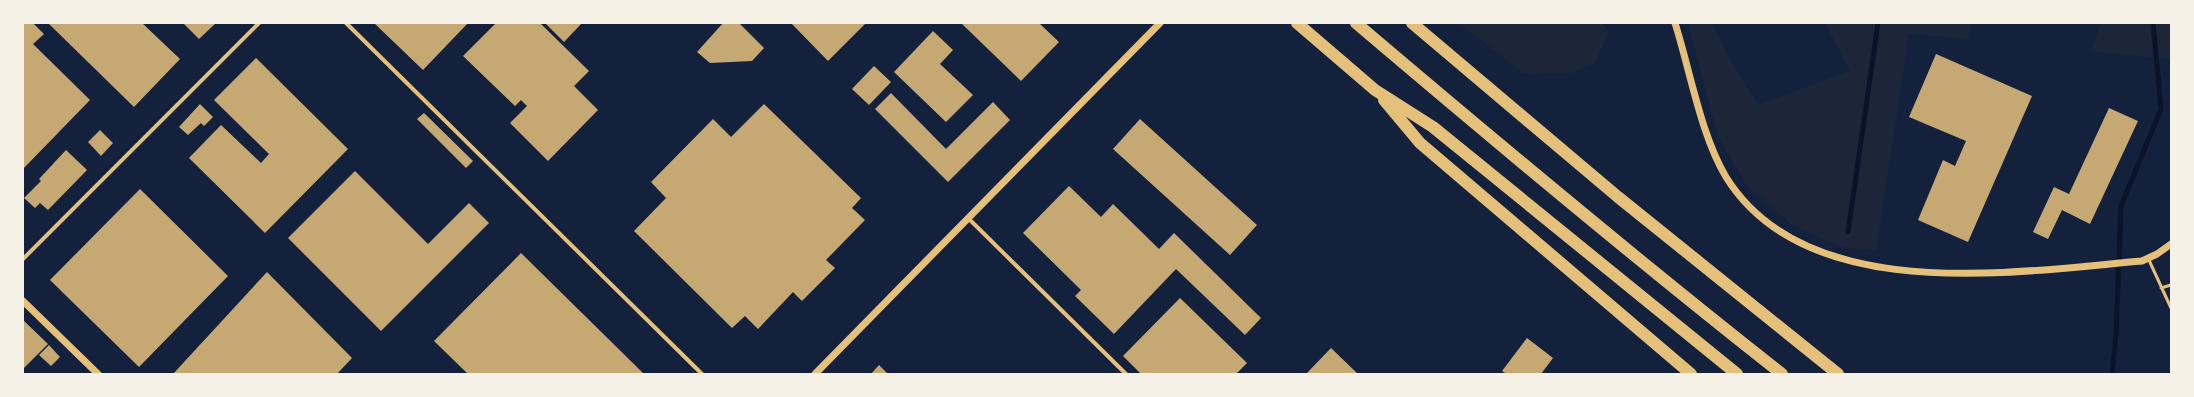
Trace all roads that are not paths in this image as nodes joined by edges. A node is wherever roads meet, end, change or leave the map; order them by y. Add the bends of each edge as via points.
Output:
1 (259, 23) edge
2 (346, 23) edge
3 (1160, 23) edge
4 (1297, 23) edge
5 (1356, 23) edge
6 (1412, 23) edge
7 (1675, 23) edge
8 (1375, 90) junction
9 (969, 219) junction
10 (2171, 244) edge
11 (23, 259) edge
12 (2145, 260) junction
13 (2171, 285) edge
14 (2161, 288) junction
15 (23, 301) edge
16 (2171, 308) edge
17 (98, 374) edge
18 (702, 374) edge
19 (815, 374) edge
20 (1126, 374) edge
21 (1691, 374) edge
22 (1737, 374) edge
23 (1782, 374) edge
24 (1838, 374) edge

1 - 11 street
2 - 18 street
3 - 9 street
4 - 8 highway
5 - 23 highway via 1503,148
6 - 24 highway via 1618,197
7 - 12 street via 1710,142 1726,176 1737,193 1755,211 1794,239 1814,249 1859,262 1924,273 2004,272
8 - 21 highway via 1420,143
8 - 22 highway via 1433,127
9 - 19 street
9 - 20 street
10 - 12 street
12 - 14 lane
13 - 14 lane
14 - 16 lane
15 - 17 street

